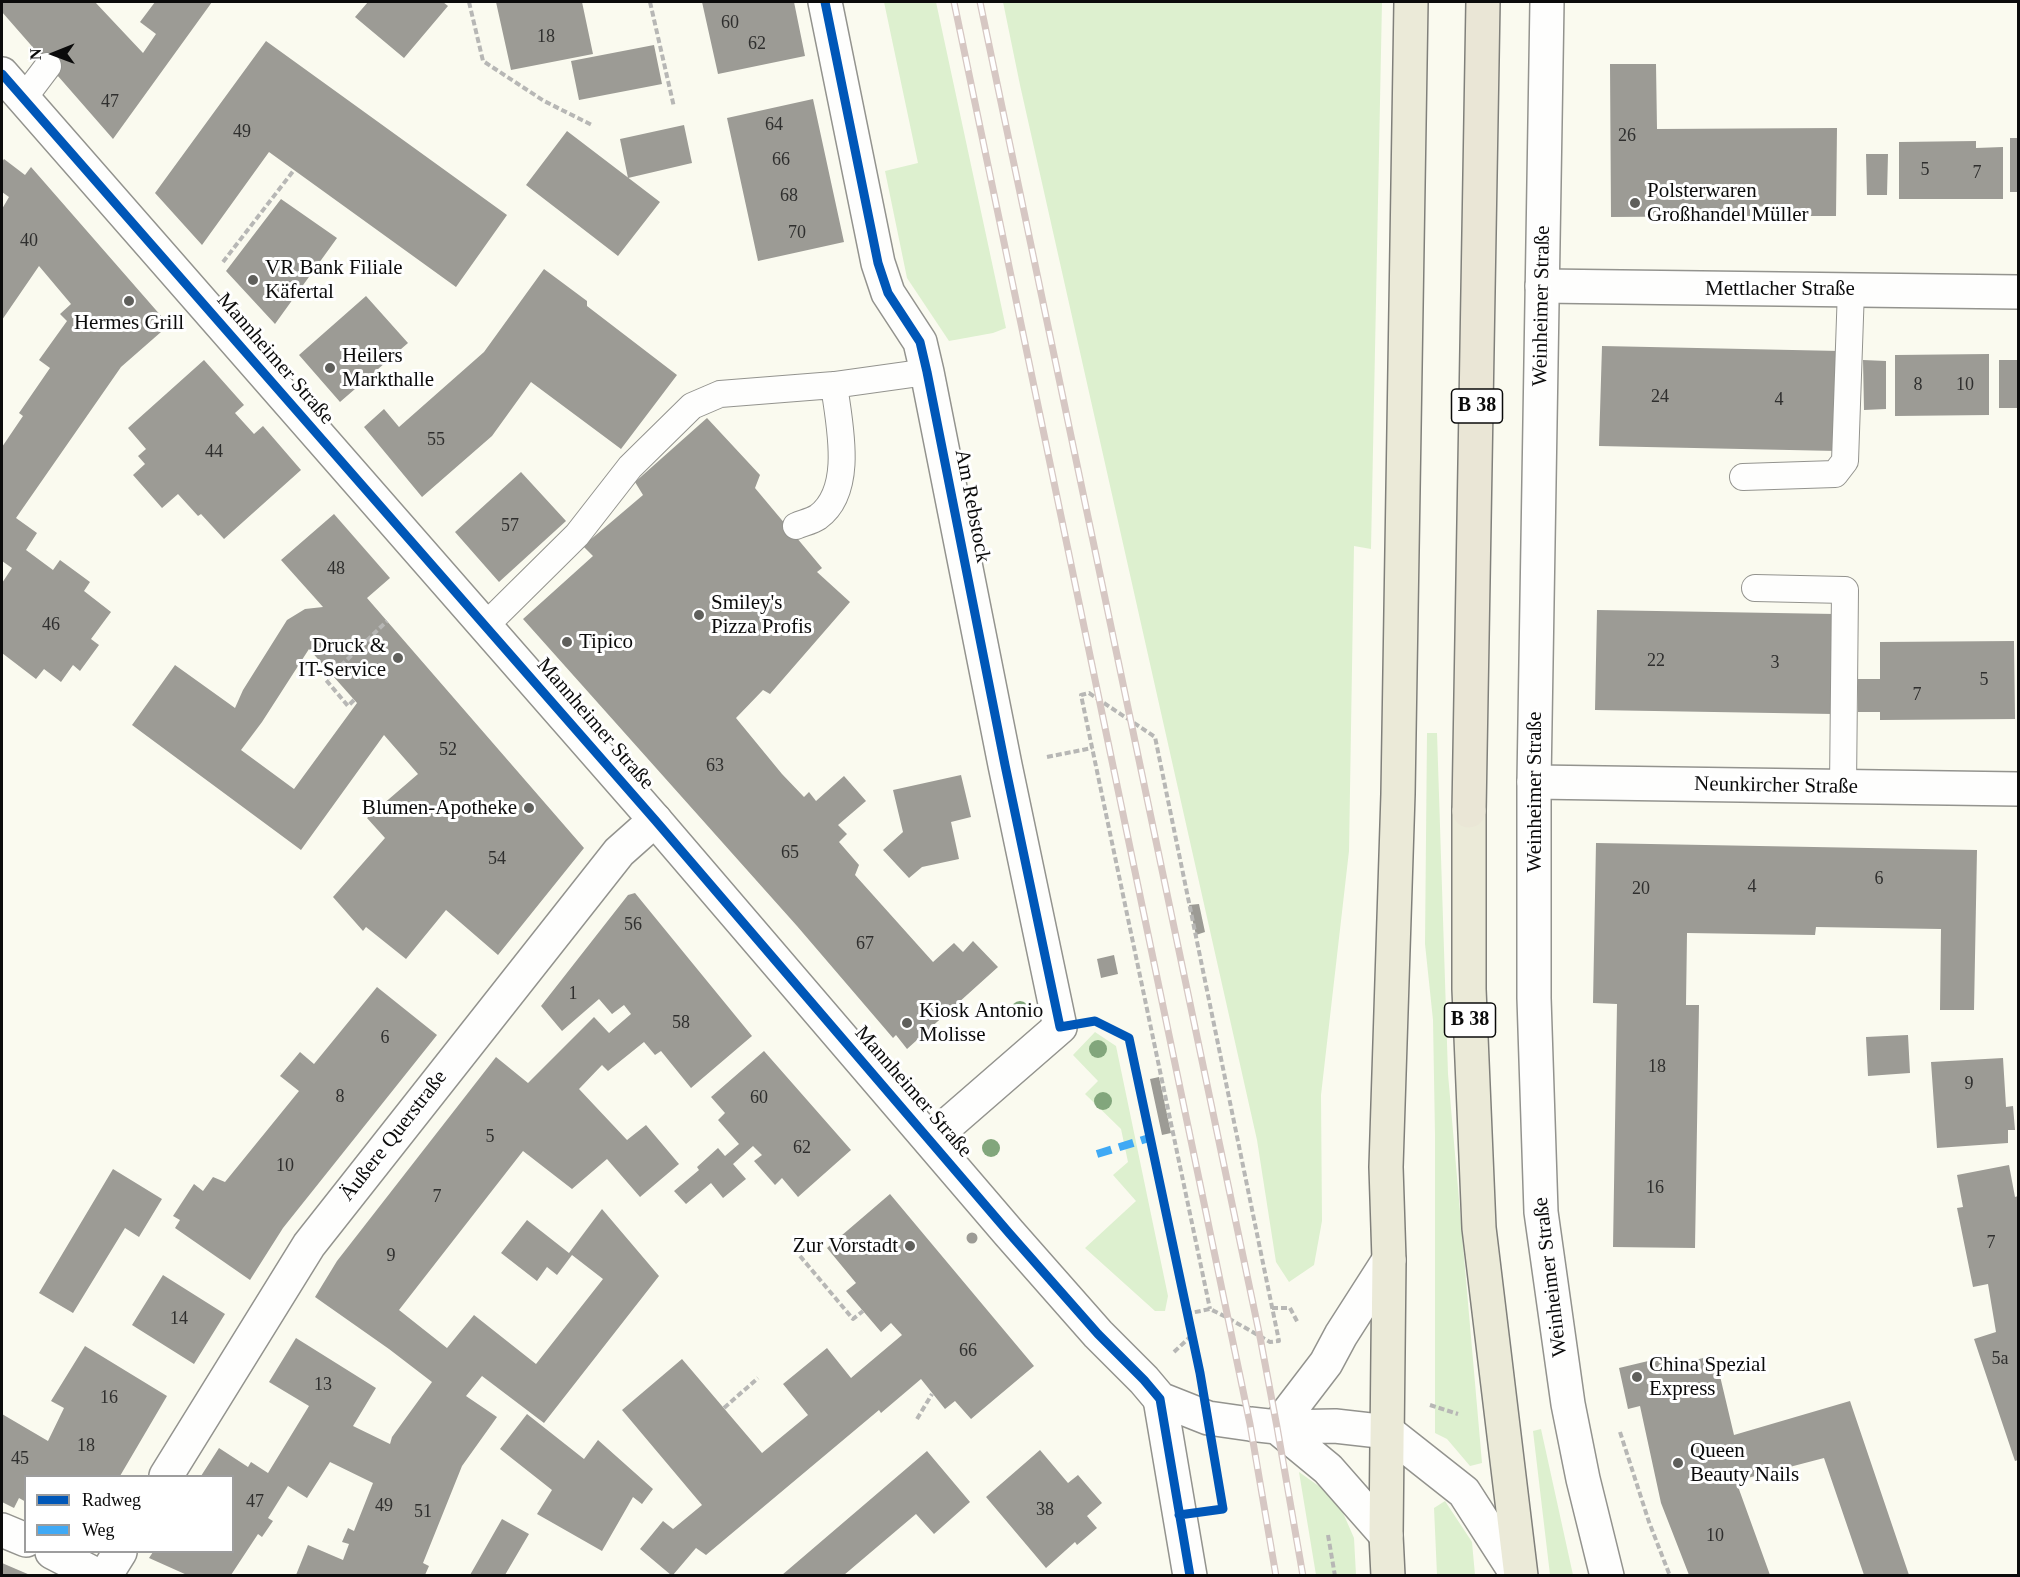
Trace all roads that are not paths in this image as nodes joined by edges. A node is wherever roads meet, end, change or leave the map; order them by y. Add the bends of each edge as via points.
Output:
1 (825, 2) edge
2 (1411, 2) edge
3 (1483, 2) edge
4 (1547, 2) edge
5 (48, 66) dead end
6 (2, 74) edge
7 (23, 99) junction
8 (1542, 286) junction
9 (1851, 289) junction
10 (2019, 292) edge
11 (927, 372) junction
12 (834, 385) junction
13 (1743, 477) dead end
14 (796, 526) dead end
15 (1755, 588) dead end
16 (485, 626) junction
17 (1534, 782) junction
18 (1843, 787) junction
19 (2019, 789) edge
20 (1469, 811) joint
21 (655, 820) junction
22 (930, 1140) junction
23 (1389, 1260) junction
24 (1160, 1400) junction
25 (1277, 1426) junction
26 (1388, 1432) junction
27 (167, 1475) edge
28 (2, 1530) edge
29 (1386, 1534) junction
30 (24, 1539) edge
31 (56, 1553) edge
32 (119, 1553) edge
33 (98, 1575) edge
34 (105, 1575) edge
35 (1190, 1575) edge
36 (1388, 1575) edge
37 (1520, 1575) edge
38 (1607, 1575) edge

1 - 11 street, Am Rebstock via 878,263 888,293 920,342
2 - 23 main road via 1398,794 1386,1167
3 - 20 highway, B 38
4 - 8 street, Weinheimer Straße
5 - 7 lane
6 - 7 street, Mannheimer Straße
7 - 16 street, Mannheimer Straße
8 - 9 street, Mettlacher Straße
8 - 17 street, Weinheimer Straße
9 - 10 street, Mettlacher Straße
9 - 13 lane via 1845,461 1835,474
11 - 12 lane
11 - 22 street, Am Rebstock via 1060,1027
12 - 14 lane via 842,448 837,490 818,517
12 - 16 lane via 720,394 692,406 630,467 577,535
15 - 18 lane via 1845,590
16 - 21 street, Mannheimer Straße
17 - 18 street, Neunkircher Straße
17 - 38 street, Weinheimer Straße via 1534,998 1541,1212 1568,1404
18 - 19 street, Neunkircher Straße
20 - 37 main road, B 38 via 1469,989 1479,1228
21 - 22 street, Mannheimer Straße
21 - 27 street, Äußere Querstraße via 619,852 309,1245
22 - 24 street, Mannheimer Straße
23 - 25 street via 1326,1363
23 - 26 main road
24 - 25 street, Mannheimer Straße via 1208,1418
24 - 35 street
25 - 26 street, Mannheimer Straße via 1335,1426
25 - 29 street via 1328,1469
26 - 29 main road
26 - 37 street via 1464,1492
28 - 30 street
29 - 36 main road
31 - 33 street
32 - 34 street

